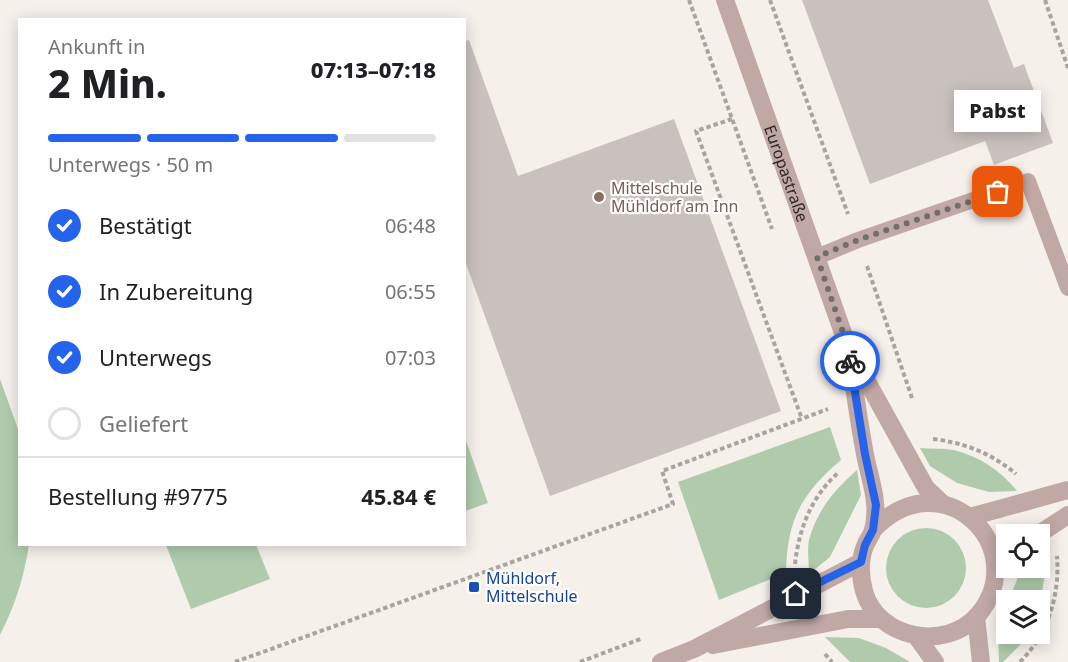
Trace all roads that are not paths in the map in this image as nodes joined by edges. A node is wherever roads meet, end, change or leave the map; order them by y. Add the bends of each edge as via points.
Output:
1 (725, 0) edge
2 (817, 257) junction
3 (1068, 288) edge
4 (848, 347) junction
5 (1068, 490) edge
6 (944, 504) junction
7 (1068, 515) edge
8 (970, 517) junction
9 (1050, 527) edge
10 (873, 530) junction
11 (996, 552) edge
12 (861, 562) junction
13 (996, 574) edge
14 (976, 616) junction
15 (882, 619) junction
16 (916, 636) junction
17 (694, 649) junction
18 (660, 662) edge
19 (935, 662) edge
20 (981, 662) edge

1 - 2 street, Europastraße
2 - 3 lane via 1028,181
2 - 4 street, Europastraße
4 - 6 street, Europastraße via 926,488
4 - 10 street, Europastraße via 876,505
5 - 8 street
6 - 8 street
6 - 10 street via 928,502 897,510
7 - 9 street
8 - 11 street
10 - 12 street
12 - 15 street via 864,593
12 - 17 street
13 - 14 street via 992,591
14 - 16 street via 949,634
14 - 20 street
15 - 16 street
15 - 17 street via 848,619
16 - 19 street
17 - 18 street

